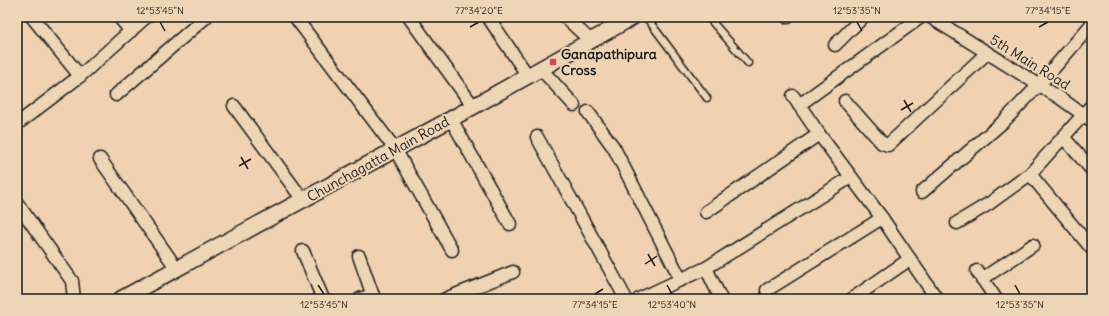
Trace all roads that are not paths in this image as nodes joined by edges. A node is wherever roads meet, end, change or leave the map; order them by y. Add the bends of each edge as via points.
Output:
1 (32, 17) edge
2 (118, 17) edge
3 (146, 17) edge
4 (206, 17) edge
5 (296, 17) edge
6 (409, 17) edge
7 (488, 17) edge
8 (565, 17) edge
9 (633, 17) edge
10 (646, 17) edge
11 (708, 17) edge
12 (863, 17) edge
13 (921, 17) edge
14 (930, 17) edge
15 (1091, 25) dead end
16 (131, 31) junction
17 (591, 41) junction
18 (835, 45) dead end
19 (987, 53) junction
20 (748, 63) dead end
21 (535, 72) junction
22 (80, 76) junction
23 (1039, 85) junction
24 (116, 95) dead end
25 (707, 98) dead end
26 (845, 101) dead end
27 (574, 105) dead end
28 (1092, 105) edge
29 (234, 106) dead end
30 (474, 106) junction
31 (588, 112) dead end
32 (1088, 118) edge
33 (451, 119) junction
34 (17, 124) edge
35 (819, 134) junction
36 (537, 137) dead end
37 (1064, 138) junction
38 (395, 149) junction
39 (100, 159) dead end
40 (1092, 170) edge
41 (1030, 174) junction
42 (852, 177) junction
43 (922, 192) dead end
44 (303, 200) junction
45 (17, 203) edge
46 (706, 212) dead end
47 (882, 218) junction
48 (957, 223) dead end
49 (510, 224) dead end
50 (1033, 245) dead end
51 (1092, 249) edge
52 (452, 250) dead end
53 (304, 251) dead end
54 (360, 256) dead end
55 (910, 259) junction
56 (706, 268) junction
57 (177, 269) junction
58 (513, 272) dead end
59 (681, 280) junction
60 (767, 290) dead end
61 (373, 297) edge
62 (74, 299) edge
63 (121, 299) edge
64 (323, 299) edge
65 (360, 299) edge
66 (445, 299) edge
67 (626, 299) edge
68 (640, 299) edge
69 (721, 299) edge
70 (852, 299) edge
71 (937, 299) edge
72 (996, 299) edge

1 - 22 street
2 - 16 street
3 - 16 street
4 - 24 street
5 - 38 street
6 - 30 street
7 - 21 street
8 - 17 street
9 - 17 street, Chunchagatta Main Road
10 - 25 lane
11 - 20 lane
12 - 18 street
13 - 35 street via 796,100
14 - 19 street, 5th Main Road
15 - 23 street
16 - 22 street
17 - 21 street, Chunchagatta Main Road
19 - 23 street, 5th Main Road
19 - 26 street via 888,145 882,143
21 - 27 street
21 - 30 street, Chunchagatta Main Road
22 - 34 street
23 - 32 street, 5th Main Road
23 - 43 street via 1003,122
28 - 32 street
29 - 44 street
30 - 33 street, Chunchagatta Main Road
31 - 59 street via 614,148
32 - 37 street
33 - 38 street, Chunchagatta Main Road
33 - 49 street
35 - 42 street
35 - 46 street
36 - 67 street
37 - 40 street
37 - 41 street
38 - 44 street, Chunchagatta Main Road
38 - 52 street
39 - 57 street
41 - 48 street
41 - 51 street
42 - 47 street
42 - 56 street
44 - 57 street, Chunchagatta Main Road
45 - 62 street via 72,281
47 - 55 street
47 - 60 street
50 - 72 street via 979,275
53 - 64 street
54 - 61 street
55 - 70 street
55 - 71 street
56 - 59 street
56 - 69 street
57 - 63 street, Chunchagatta Main Road
58 - 66 street
59 - 68 street
61 - 65 street

